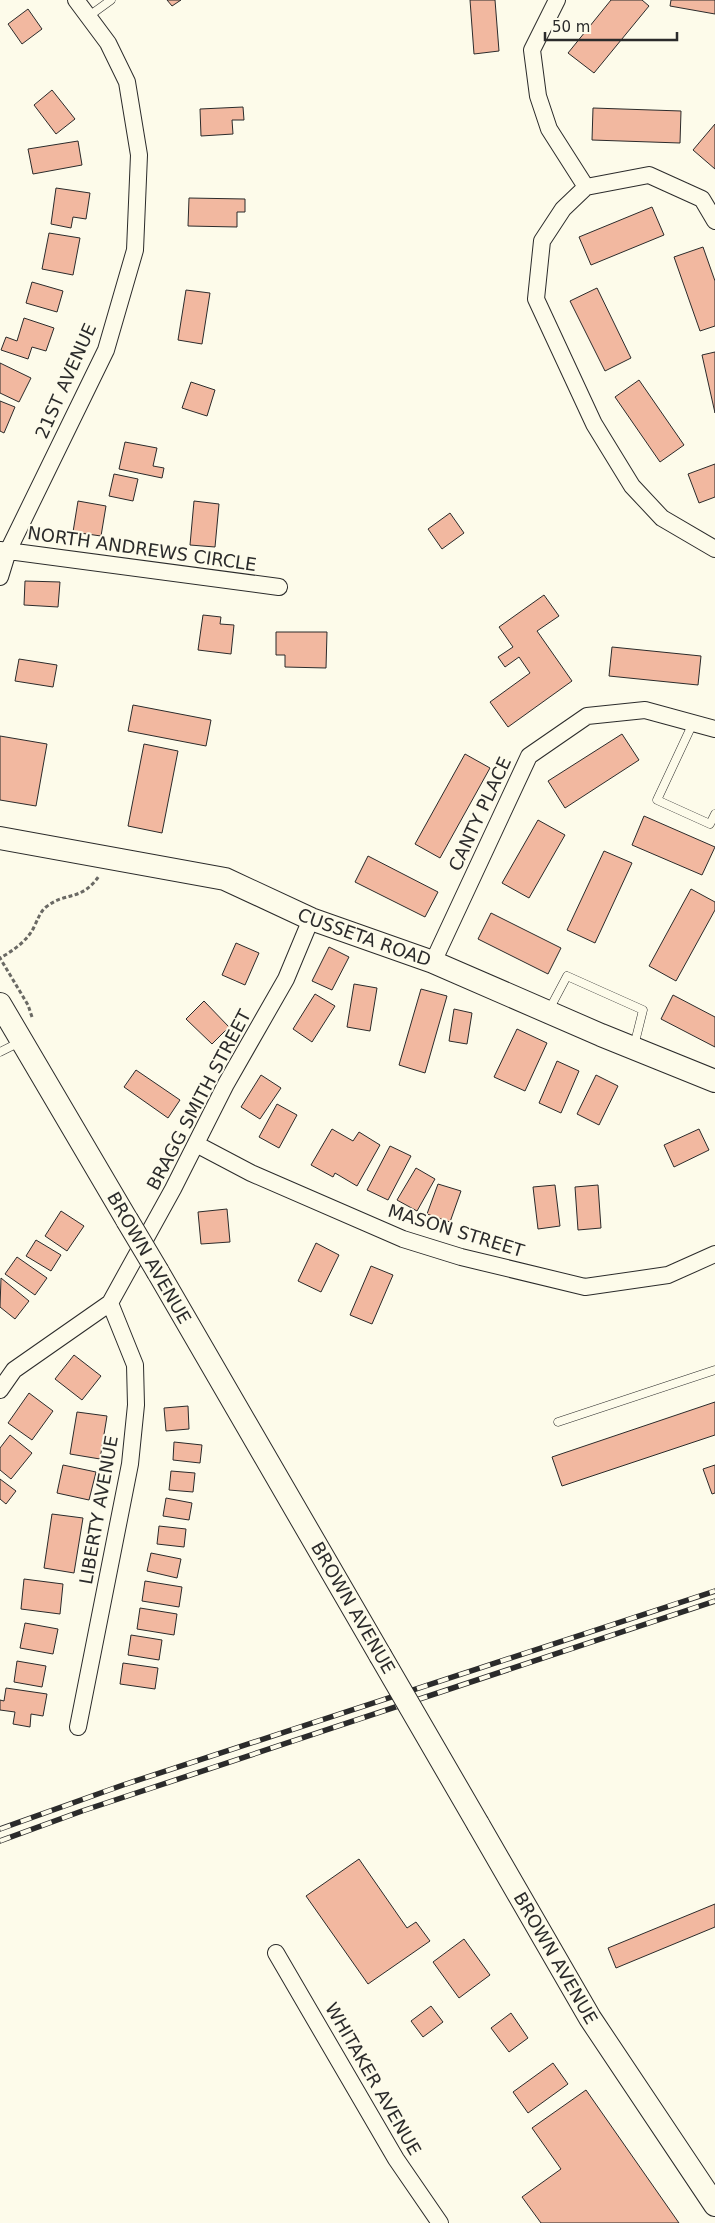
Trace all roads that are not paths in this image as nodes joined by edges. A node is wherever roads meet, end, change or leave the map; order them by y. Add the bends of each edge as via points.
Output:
1 (76, 0) edge
2 (110, 0) edge
3 (557, 0) edge
4 (92, 19) junction
5 (586, 187) junction
6 (715, 221) edge
7 (715, 549) edge
8 (4, 551) edge
9 (0, 577) edge
10 (279, 588) dead end
11 (693, 723) junction
12 (715, 729) edge
13 (715, 814) edge
14 (0, 838) edge
15 (311, 919) junction
16 (433, 962) junction
17 (0, 1004) edge
18 (548, 1012) junction
19 (22, 1041) junction
20 (633, 1048) junction
21 (0, 1052) edge
22 (715, 1081) edge
23 (196, 1144) junction
24 (715, 1254) edge
25 (110, 1303) junction
26 (715, 1370) edge
27 (0, 1390) edge
28 (558, 1422) dead end
29 (78, 1727) dead end
30 (276, 1953) dead end
31 (715, 2205) edge
32 (440, 2223) edge

1 - 4 street, 21ST AVENUE
2 - 4 lane
3 - 5 street via 532,50 538,96 549,129
4 - 8 street, 21ST AVENUE via 127,82 138,155 135,250 106,350
5 - 6 street via 649,175 702,199
5 - 7 street via 563,209 542,240 536,299 594,424 632,486 662,518
8 - 9 street, 21ST AVENUE
8 - 10 street, NORTH ANDREWS CIRCLE
11 - 12 street, CANTY PLACE
11 - 13 lane via 657,800 710,824
11 - 16 street, CANTY PLACE via 645,710 588,716 529,756
14 - 15 street, CUSSETA ROAD via 225,879
15 - 16 street, CUSSETA ROAD
15 - 23 street, BRAGG SMITH STREET via 286,979
16 - 18 street, CUSSETA ROAD
17 - 19 street, BROWN AVENUE
18 - 20 street, CUSSETA ROAD
18 - 20 lane via 567,976 643,1010
19 - 21 lane
19 - 31 street, BROWN AVENUE, bridge via 590,2018
20 - 22 street, CUSSETA ROAD
23 - 24 street, MASON STREET via 251,1173 403,1239 461,1257 585,1287 668,1275
23 - 25 street, BRAGG SMITH STREET
25 - 27 street, BRAGG SMITH STREET via 14,1370
25 - 29 street, LIBERTY AVENUE via 135,1365 136,1405 130,1464
26 - 28 lane
30 - 32 street, WHITAKER AVENUE via 396,2160

